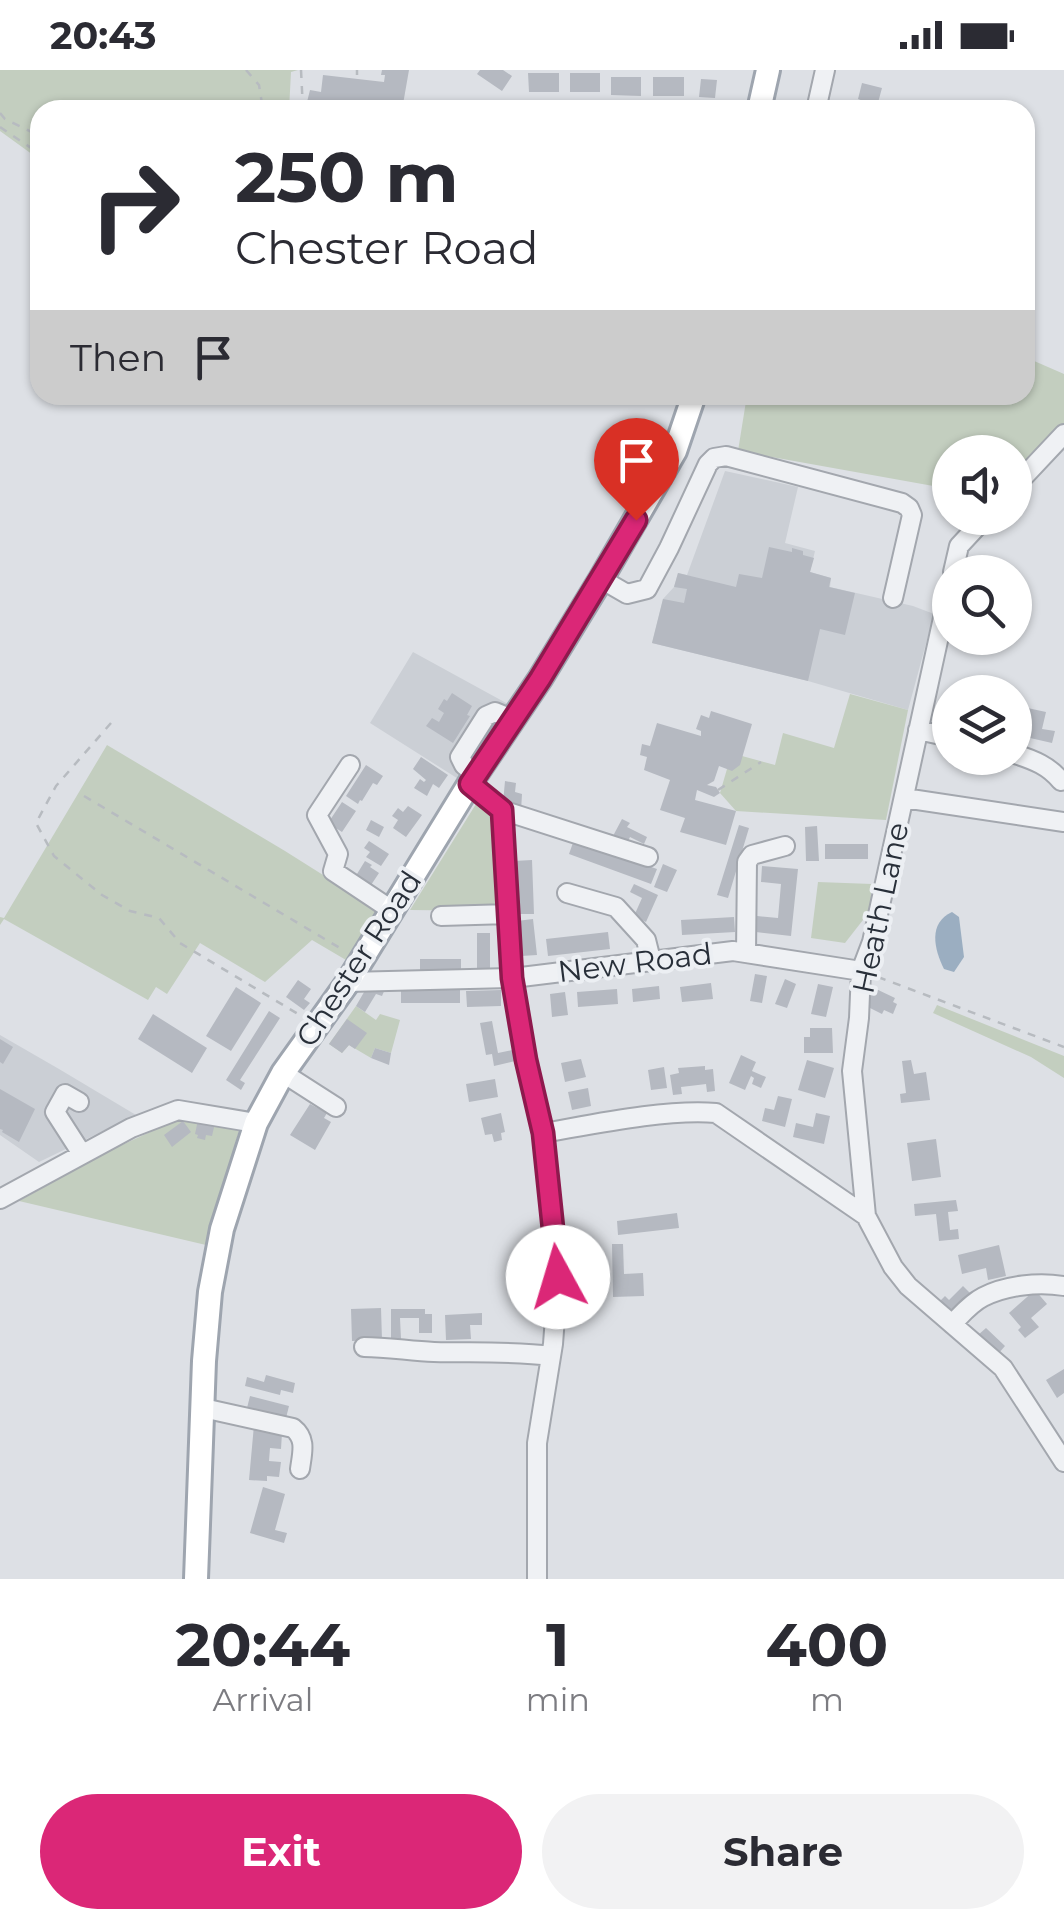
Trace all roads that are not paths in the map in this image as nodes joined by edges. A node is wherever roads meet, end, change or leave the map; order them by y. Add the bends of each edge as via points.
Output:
1 (768, 70) edge
2 (826, 70) edge
3 (761, 100) edge
4 (818, 100) edge
5 (691, 405) edge
6 (1064, 434) edge
7 (1032, 468) edge
8 (601, 579) junction
9 (893, 598) dead end
10 (935, 655) edge
11 (918, 730) junction
12 (932, 733) edge
13 (1032, 759) edge
14 (350, 764) dead end
15 (473, 779) junction
16 (1061, 782) dead end
17 (904, 798) junction
18 (502, 810) junction
19 (1064, 822) edge
20 (786, 846) dead end
21 (648, 858) dead end
22 (567, 893) dead end
23 (393, 911) junction
24 (510, 914) junction
25 (442, 916) dead end
26 (746, 953) junction
27 (651, 960) junction
28 (862, 971) junction
29 (512, 978) junction
30 (348, 982) junction
31 (284, 1073) junction
32 (79, 1102) dead end
33 (336, 1106) dead end
34 (256, 1123) junction
35 (543, 1133) junction
36 (82, 1154) junction
37 (0, 1198) edge
38 (866, 1216) junction
39 (1064, 1286) edge
40 (952, 1324) junction
41 (364, 1347) dead end
42 (551, 1356) junction
43 (203, 1408) junction
44 (1064, 1462) edge
45 (300, 1469) dead end
46 (196, 1579) edge
47 (536, 1579) edge

1 - 3 main road
2 - 4 street
5 - 8 main road, Chester Road via 675,451
6 - 7 street
8 - 9 street via 628,594 646,588 708,464 726,456 909,508
8 - 15 main road, Chester Road
10 - 11 street, Heath Lane
11 - 12 street
11 - 17 street, Heath Lane
13 - 16 street
14 - 23 street via 317,816 338,854 334,871
15 - 18 street
15 - 23 main road, Chester Road
17 - 19 street
17 - 28 street, Heath Lane
18 - 21 street
18 - 24 street
20 - 26 street via 748,862
22 - 27 street via 616,907 646,940
23 - 30 main road, Chester Road
24 - 25 street
24 - 29 street
26 - 27 street, New Road
26 - 28 street, New Road
27 - 29 street, New Road
28 - 38 street, Heath Lane via 852,1071
29 - 30 street, New Road
29 - 35 street
30 - 31 main road, Chester Road
31 - 33 street
31 - 34 main road, Chester Road
32 - 36 street via 65,1094 55,1112
34 - 36 street via 178,1110
34 - 43 main road, Chester Road via 210,1292
35 - 38 street via 716,1113
35 - 42 street via 558,1277
36 - 37 street
38 - 40 street, Heath Lane via 892,1267
39 - 40 street via 984,1296
40 - 44 street, Heath Lane via 1003,1368
41 - 42 street
42 - 47 street via 536,1443
43 - 45 street via 293,1428 303,1442
43 - 46 main road, Chester Road

